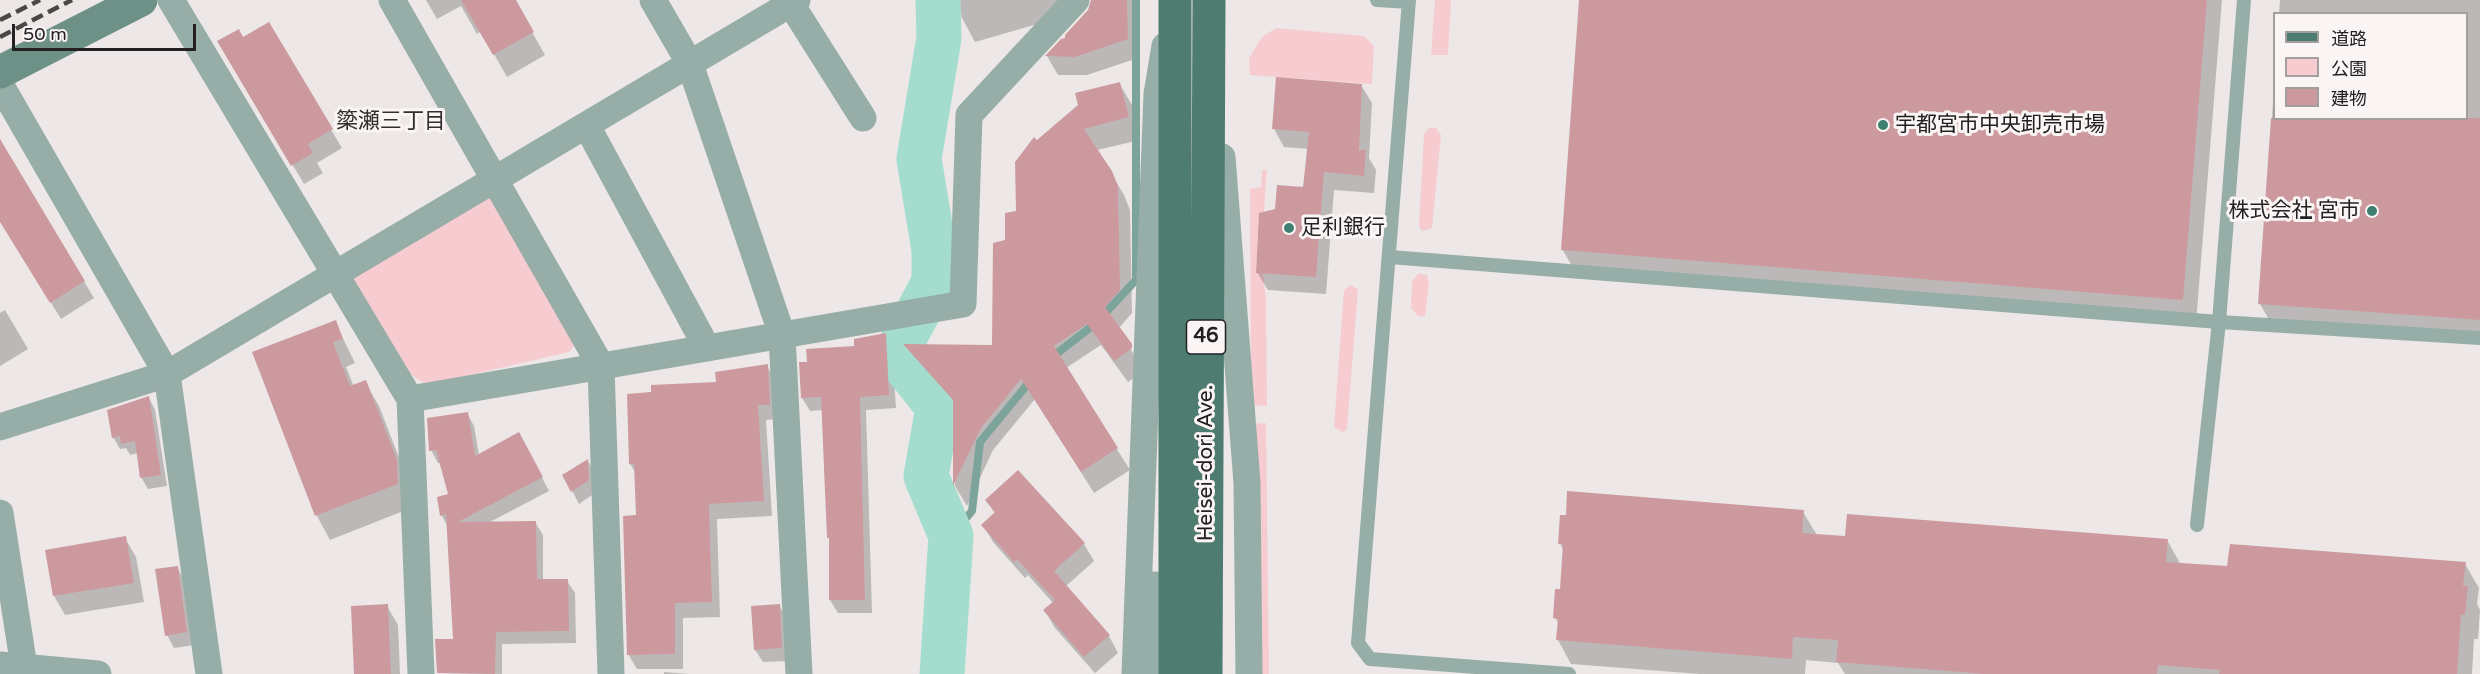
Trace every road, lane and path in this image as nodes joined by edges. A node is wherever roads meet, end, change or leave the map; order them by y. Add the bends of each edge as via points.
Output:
1 (141, 0) edge
2 (171, 0) edge
3 (392, 0) edge
4 (653, 0) edge
5 (1076, 0) edge
6 (1174, 0) edge
7 (1209, 0) edge
8 (1377, 0) edge
9 (2244, 0) edge
10 (1409, 1) edge
11 (794, 2) edge
12 (690, 64) junction
13 (0, 72) edge
14 (0, 84) edge
15 (863, 118) dead end
16 (587, 126) junction
17 (495, 180) junction
18 (1390, 257) junction
19 (336, 274) junction
20 (2219, 322) junction
21 (782, 335) junction
22 (2480, 338) edge
23 (707, 348) junction
24 (601, 366) junction
25 (167, 374) junction
26 (410, 399) junction
27 (0, 427) edge
28 (1205, 473) junction
29 (1142, 476) junction
30 (1247, 483) junction
31 (1, 520) edge
32 (2197, 525) dead end
33 (12, 666) edge
34 (98, 674) edge
35 (209, 674) edge
36 (421, 674) edge
37 (611, 674) edge
38 (799, 674) edge
39 (1135, 674) edge
40 (1156, 674) edge
41 (1175, 674) edge
42 (1206, 674) edge
43 (1231, 674) edge
44 (1249, 674) edge
45 (1569, 674) edge

1 - 13 street
2 - 19 street
3 - 17 street
4 - 12 street
5 - 21 street via 969,115 963,304
6 - 29 street via 1157,94
6 - 41 main road, Heisei-dori Ave. / 46
7 - 28 main road, Heisei-dori Ave. / 46
8 - 10 lane
9 - 20 lane
10 - 18 lane
11 - 12 street
11 - 15 street
12 - 16 street
12 - 21 street
14 - 25 street
16 - 17 street
16 - 23 street
17 - 19 street
17 - 24 street
18 - 20 lane
18 - 45 lane via 1358,643 1370,659
19 - 25 street
19 - 26 street
20 - 22 lane
20 - 32 lane
21 - 23 street
21 - 38 street
23 - 24 street
24 - 26 street
24 - 37 street
25 - 27 street
25 - 35 street
26 - 36 street
28 - 30 street via 1221,153
28 - 42 main road, Heisei-dori Ave. / 46
29 - 39 street
29 - 40 street via 1155,504
30 - 43 street via 1234,492 1230,514
30 - 44 street
31 - 33 street
33 - 34 street

